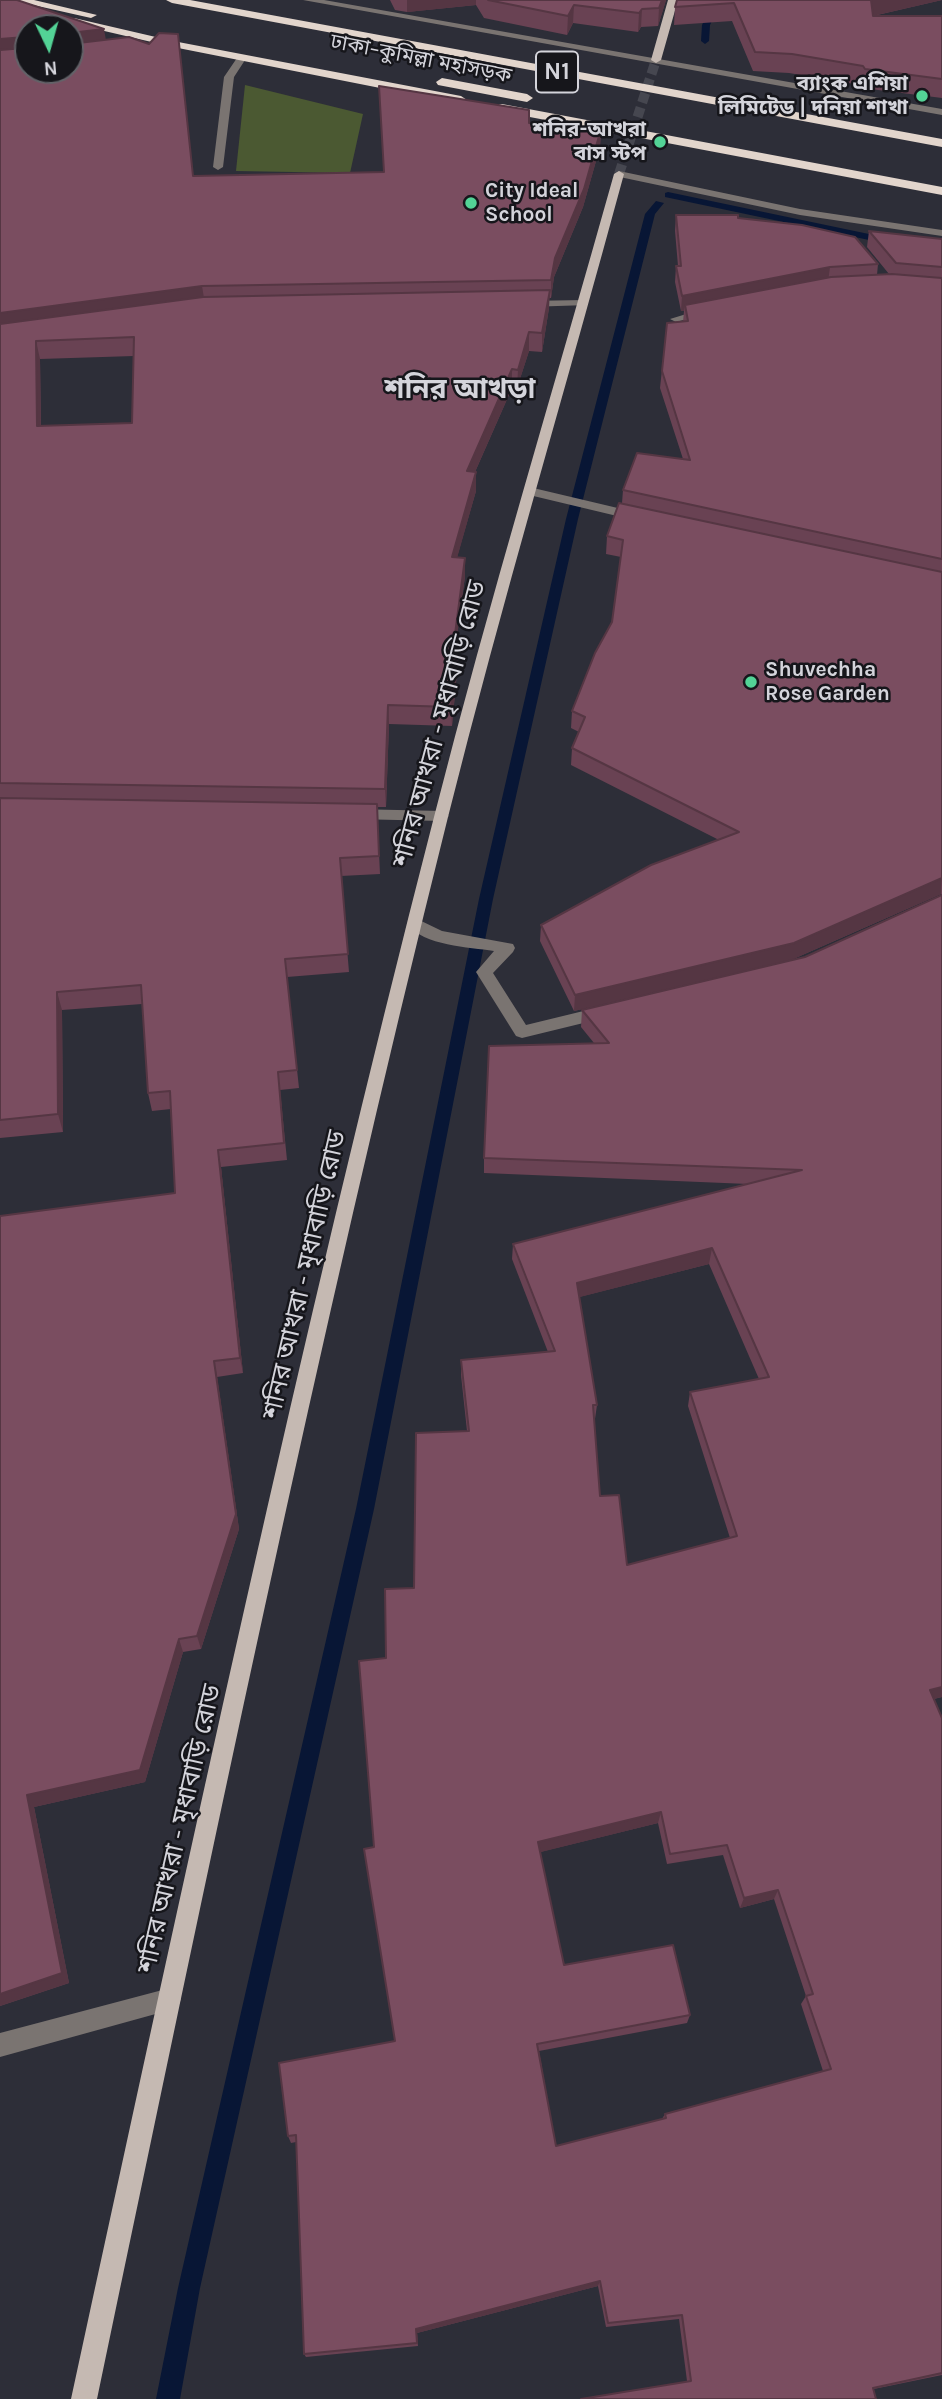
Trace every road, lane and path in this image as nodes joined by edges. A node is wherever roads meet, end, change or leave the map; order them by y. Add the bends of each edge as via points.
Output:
1 (17, 0) edge
2 (172, 0) edge
3 (308, 0) edge
4 (673, 0) edge
5 (0, 4) edge
6 (173, 44) junction
7 (137, 50) edge
8 (242, 57) junction
9 (656, 60) junction
10 (386, 72) dead end
11 (426, 79) dead end
12 (535, 100) dead end
13 (471, 102) edge
14 (485, 104) edge
15 (942, 112) edge
16 (942, 144) edge
17 (218, 167) dead end
18 (619, 174) joint
19 (942, 191) edge
20 (942, 233) edge
21 (584, 303) junction
22 (516, 305) edge
23 (715, 309) edge
24 (676, 319) edge
25 (529, 491) junction
26 (654, 521) edge
27 (331, 814) edge
28 (442, 816) junction
29 (415, 925) junction
30 (624, 1007) edge
31 (170, 1999) junction
32 (0, 2045) edge
33 (84, 2399) edge

1 - 10 highway, ঢাকা–কুমিল্লা মহাসড়ক
2 - 16 highway, ঢাকা–কুমিল্লা মহাসড়ক / N1
3 - 9 street
4 - 9 main road
5 - 6 highway
6 - 7 street
6 - 8 highway
8 - 13 highway
8 - 17 street via 229,77
9 - 15 street
11 - 12 highway, ঢাকা–কুমিল্লা মহাসড়ক / N1
14 - 19 highway
18 - 20 street via 799,217
18 - 21 main road, শনির আখরা - মৃধাবাড়ি রোড
21 - 22 street
21 - 25 main road, শনির আখরা - মৃধাবাড়ি রোড
23 - 24 street
25 - 26 street
25 - 28 main road, শনির আখরা - মৃধাবাড়ি রোড
27 - 28 street
28 - 29 main road, শনির আখরা - মৃধাবাড়ি রোড
29 - 30 street via 439,936 507,948 484,972 522,1032
29 - 31 main road, শনির আখরা - মৃধাবাড়ি রোড via 310,1368
31 - 32 street
31 - 33 main road, শনির আখরা - মৃধাবাড়ি রোড

